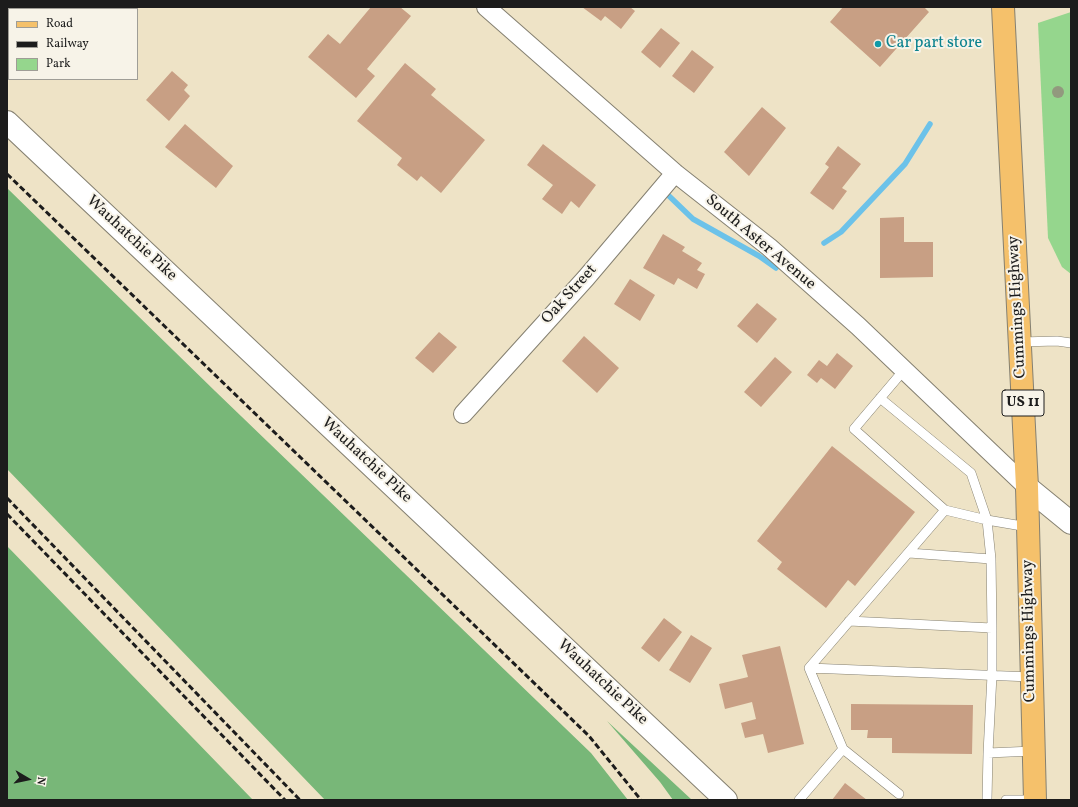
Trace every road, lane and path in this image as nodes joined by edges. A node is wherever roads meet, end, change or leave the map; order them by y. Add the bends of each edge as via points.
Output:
1 (486, 7) edge
2 (1004, 7) edge
3 (7, 122) edge
4 (675, 173) junction
5 (1020, 342) junction
6 (1071, 343) edge
7 (904, 370) junction
8 (880, 398) junction
9 (463, 414) dead end
10 (1027, 487) junction
11 (945, 510) junction
12 (987, 520) junction
13 (1071, 523) edge
14 (1028, 527) junction
15 (908, 553) junction
16 (991, 558) junction
17 (850, 621) junction
18 (992, 628) junction
19 (809, 668) junction
20 (992, 676) junction
21 (1031, 677) junction
22 (843, 749) junction
23 (1033, 751) junction
24 (988, 752) junction
25 (899, 794) dead end
26 (726, 800) edge
27 (798, 800) edge
28 (987, 800) edge
29 (1006, 800) edge
30 (1035, 800) edge

1 - 4 street, South Aster Avenue
2 - 5 main road, Cummings Highway / US 11
3 - 26 street, Wauhatchie Pike
4 - 7 street, South Aster Avenue via 769,247
4 - 9 street, Oak Street via 586,278
5 - 6 lane
5 - 10 main road, Cummings Highway / US 11
7 - 8 lane
7 - 10 street, South Aster Avenue
8 - 11 lane via 854,429
8 - 12 lane via 971,473
10 - 13 street
10 - 14 main road, Cummings Highway / US 11
11 - 12 lane
11 - 15 lane
12 - 14 lane
12 - 16 lane
14 - 21 main road, Cummings Highway / US 11
15 - 16 lane
15 - 17 lane
16 - 18 lane
17 - 18 lane
17 - 19 lane
18 - 20 lane
19 - 20 lane
19 - 22 lane
20 - 21 lane
20 - 24 lane
21 - 23 main road, Cummings Highway / US 11
22 - 25 lane
22 - 27 lane
23 - 24 lane
23 - 30 main road, Cummings Highway / US 11
24 - 28 lane
29 - 30 lane

